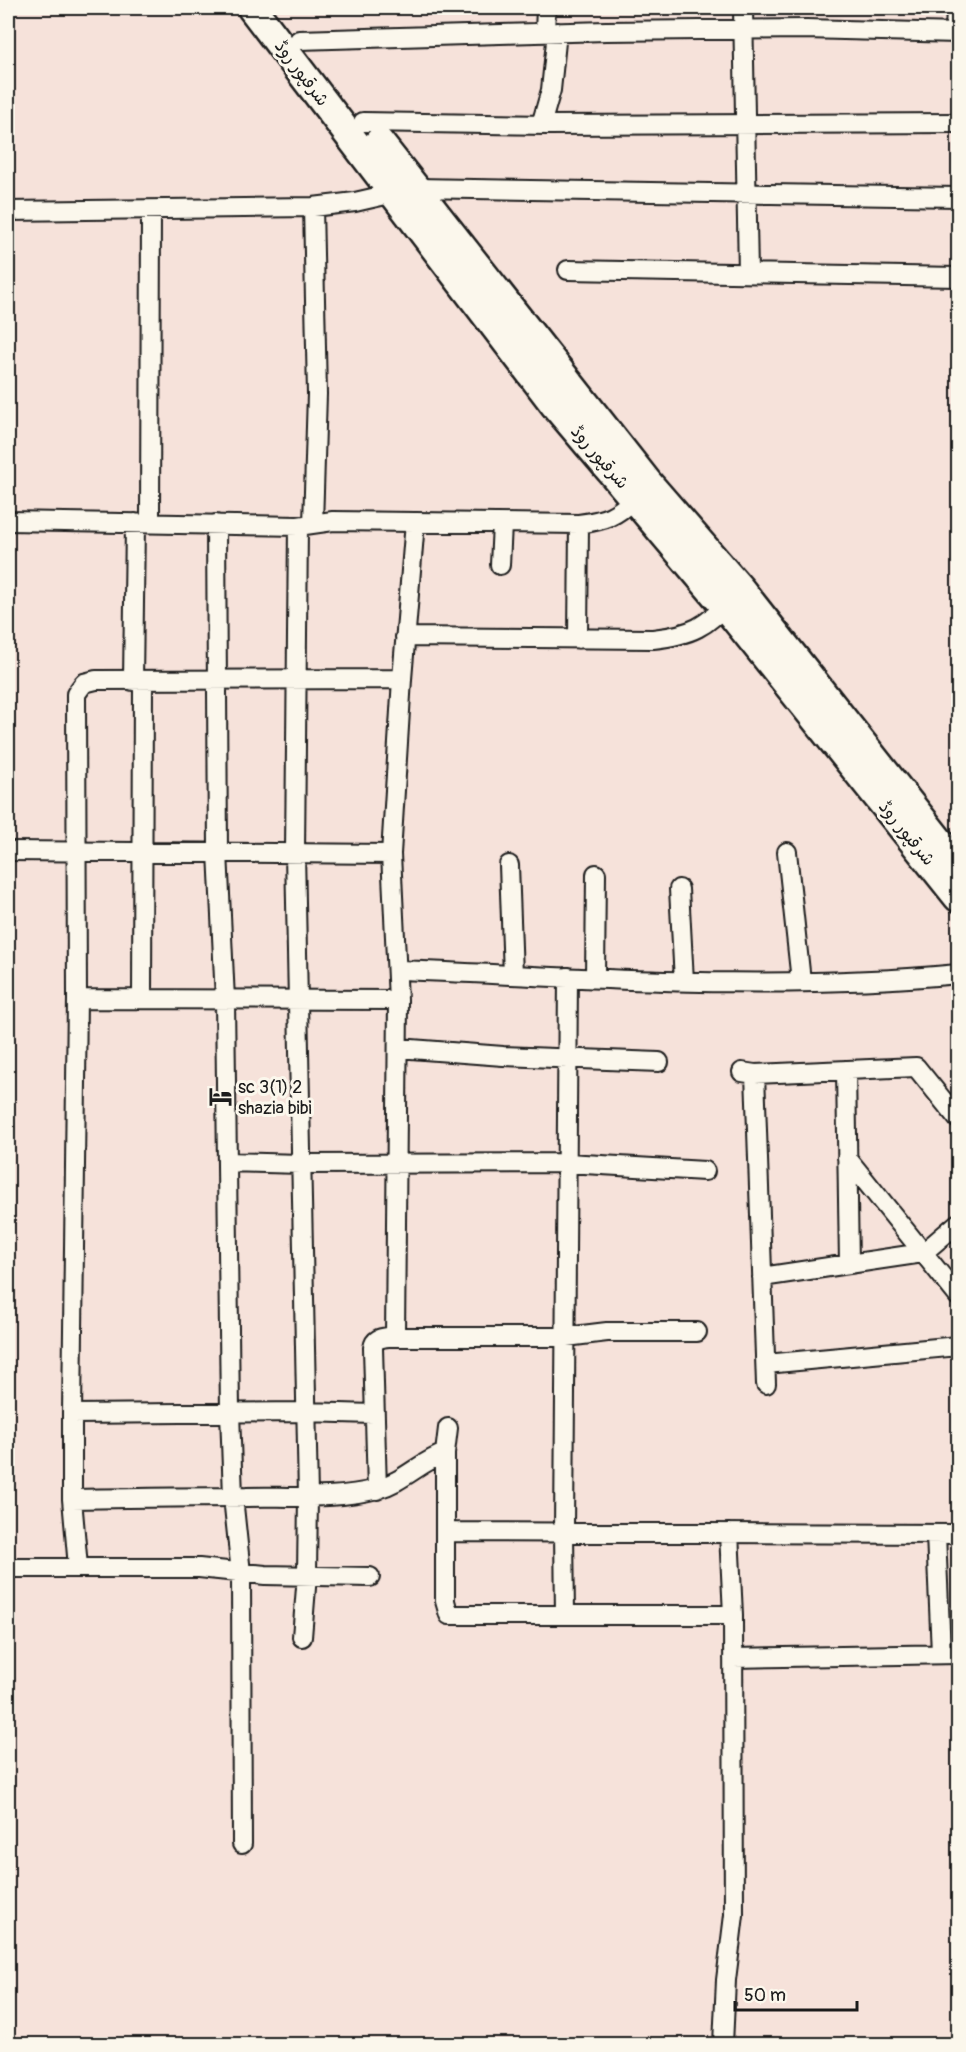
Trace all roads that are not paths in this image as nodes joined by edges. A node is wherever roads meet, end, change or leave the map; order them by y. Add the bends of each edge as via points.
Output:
1 (252, 8) edge
2 (275, 8) edge
3 (546, 8) edge
4 (743, 8) edge
5 (956, 8) edge
6 (743, 31) junction
7 (551, 32) junction
8 (957, 33) edge
9 (299, 40) junction
10 (363, 122) junction
11 (958, 123) edge
12 (541, 125) junction
13 (744, 125) junction
14 (405, 191) junction
15 (745, 195) junction
16 (958, 197) edge
17 (313, 207) junction
18 (151, 210) junction
19 (8, 211) edge
20 (568, 270) dead end
21 (748, 273) junction
22 (958, 277) edge
23 (635, 498) junction
24 (8, 521) edge
25 (415, 522) junction
26 (143, 523) junction
27 (216, 524) junction
28 (502, 524) junction
29 (579, 524) junction
30 (306, 525) junction
31 (500, 565) dead end
32 (733, 598) junction
33 (405, 637) junction
34 (578, 639) junction
35 (402, 679) junction
36 (297, 680) junction
37 (138, 681) junction
38 (217, 681) junction
39 (76, 851) junction
40 (8, 852) edge
41 (141, 852) junction
42 (218, 852) junction
43 (787, 852) dead end
44 (296, 853) junction
45 (391, 854) junction
46 (509, 865) dead end
47 (958, 865) edge
48 (596, 874) dead end
49 (679, 889) dead end
50 (958, 897) edge
51 (397, 970) junction
52 (958, 974) edge
53 (513, 975) junction
54 (568, 977) junction
55 (595, 978) junction
56 (684, 981) junction
57 (801, 981) junction
58 (77, 999) junction
59 (142, 999) junction
60 (298, 999) junction
61 (398, 999) junction
62 (225, 1000) junction
63 (398, 1048) junction
64 (567, 1057) junction
65 (659, 1062) dead end
66 (846, 1070) junction
67 (958, 1119) edge
68 (847, 1158) junction
69 (227, 1162) junction
70 (567, 1163) junction
71 (302, 1164) junction
72 (398, 1164) junction
73 (705, 1171) dead end
74 (958, 1223) edge
75 (922, 1253) junction
76 (849, 1264) junction
77 (762, 1277) junction
78 (958, 1296) edge
79 (697, 1332) dead end
80 (395, 1337) junction
81 (566, 1338) junction
82 (958, 1346) edge
83 (766, 1364) junction
84 (766, 1384) dead end
85 (230, 1412) junction
86 (306, 1412) junction
87 (72, 1413) junction
88 (374, 1414) junction
89 (448, 1428) dead end
90 (445, 1453) junction
91 (377, 1490) junction
92 (308, 1496) junction
93 (233, 1497) junction
94 (72, 1499) junction
95 (445, 1532) junction
96 (564, 1532) junction
97 (729, 1533) junction
98 (936, 1534) junction
99 (958, 1534) edge
100 (78, 1567) junction
101 (8, 1568) edge
102 (241, 1573) junction
103 (307, 1575) junction
104 (370, 1577) dead end
105 (565, 1615) junction
106 (733, 1615) junction
107 (302, 1637) dead end
108 (950, 1654) edge
109 (733, 1658) junction
110 (242, 1844) dead end
111 (723, 2044) edge

1 - 14 main road, شرقپور روڈ
2 - 9 main road, شرقپور روڈ
3 - 7 street
4 - 6 street
5 - 8 street
6 - 7 street
6 - 8 street
6 - 13 street
7 - 9 street
7 - 12 street via 551,90
9 - 10 main road, شرقپور روڈ
10 - 12 street
10 - 14 main road, شرقپور روڈ
11 - 13 street
12 - 13 street
13 - 15 street
14 - 15 street
14 - 17 street
14 - 23 main road, شرقپور روڈ via 555,405
14 - 32 main road, شرقپور روڈ via 646,482
15 - 16 street
15 - 21 street
17 - 18 street
17 - 30 street via 316,394
18 - 19 street
18 - 26 street
20 - 21 street
21 - 22 street
23 - 29 street via 609,518
23 - 32 main road, شرقپور روڈ
24 - 26 street
25 - 28 street
25 - 30 street via 333,521
25 - 33 street
26 - 27 street
26 - 37 street
27 - 30 street
27 - 38 street
28 - 29 street
28 - 31 street
29 - 34 street
30 - 36 street
32 - 34 street via 708,622 686,634 653,639
32 - 47 main road, شرقپور روڈ
32 - 50 main road, شرقپور روڈ
33 - 34 street
33 - 35 street
35 - 36 street
35 - 45 street
36 - 38 street
36 - 44 street
37 - 38 street
37 - 39 street via 89,681 76,694
37 - 41 street
38 - 42 street
39 - 40 street
39 - 41 street
39 - 58 street
41 - 42 street
41 - 59 street
42 - 44 street
42 - 62 street
43 - 57 street
44 - 45 street
44 - 60 street
45 - 51 street
46 - 53 street
48 - 55 street
49 - 56 street
51 - 53 street
51 - 61 street
52 - 57 street
53 - 54 street
54 - 55 street
54 - 64 street
55 - 56 street
56 - 57 street
58 - 59 street
58 - 87 street
59 - 62 street
60 - 61 street
60 - 62 street
60 - 71 street
61 - 63 street
62 - 69 street
63 - 64 street
63 - 72 street
64 - 65 street
64 - 70 street
66 - 67 street via 916,1067
66 - 68 street
66 - 77 street via 748,1073
68 - 75 street
68 - 76 street
69 - 71 street
69 - 85 street
70 - 72 street
70 - 73 street
70 - 81 street
71 - 72 street
71 - 86 street
72 - 80 street
74 - 75 street
75 - 76 street
75 - 78 street
76 - 77 street
77 - 83 street
79 - 81 street via 607,1332
80 - 81 street
80 - 88 street via 378,1339 373,1344
81 - 96 street
82 - 83 street
83 - 84 street
85 - 86 street
85 - 87 street
85 - 93 street
86 - 88 street
86 - 92 street
87 - 94 street
88 - 91 street
89 - 90 street
90 - 91 street
90 - 95 street
91 - 92 street
92 - 93 street
92 - 103 street
93 - 94 street
93 - 102 street
94 - 100 street
95 - 96 street
95 - 105 street via 445,1602 449,1615
96 - 97 street
96 - 105 street
97 - 98 street
97 - 106 street
98 - 99 street
98 - 108 street
100 - 101 street
100 - 102 street via 199,1568
102 - 103 street
102 - 110 street
103 - 104 street
103 - 107 street
105 - 106 street
106 - 109 street
108 - 109 street
109 - 111 street via 734,1915

